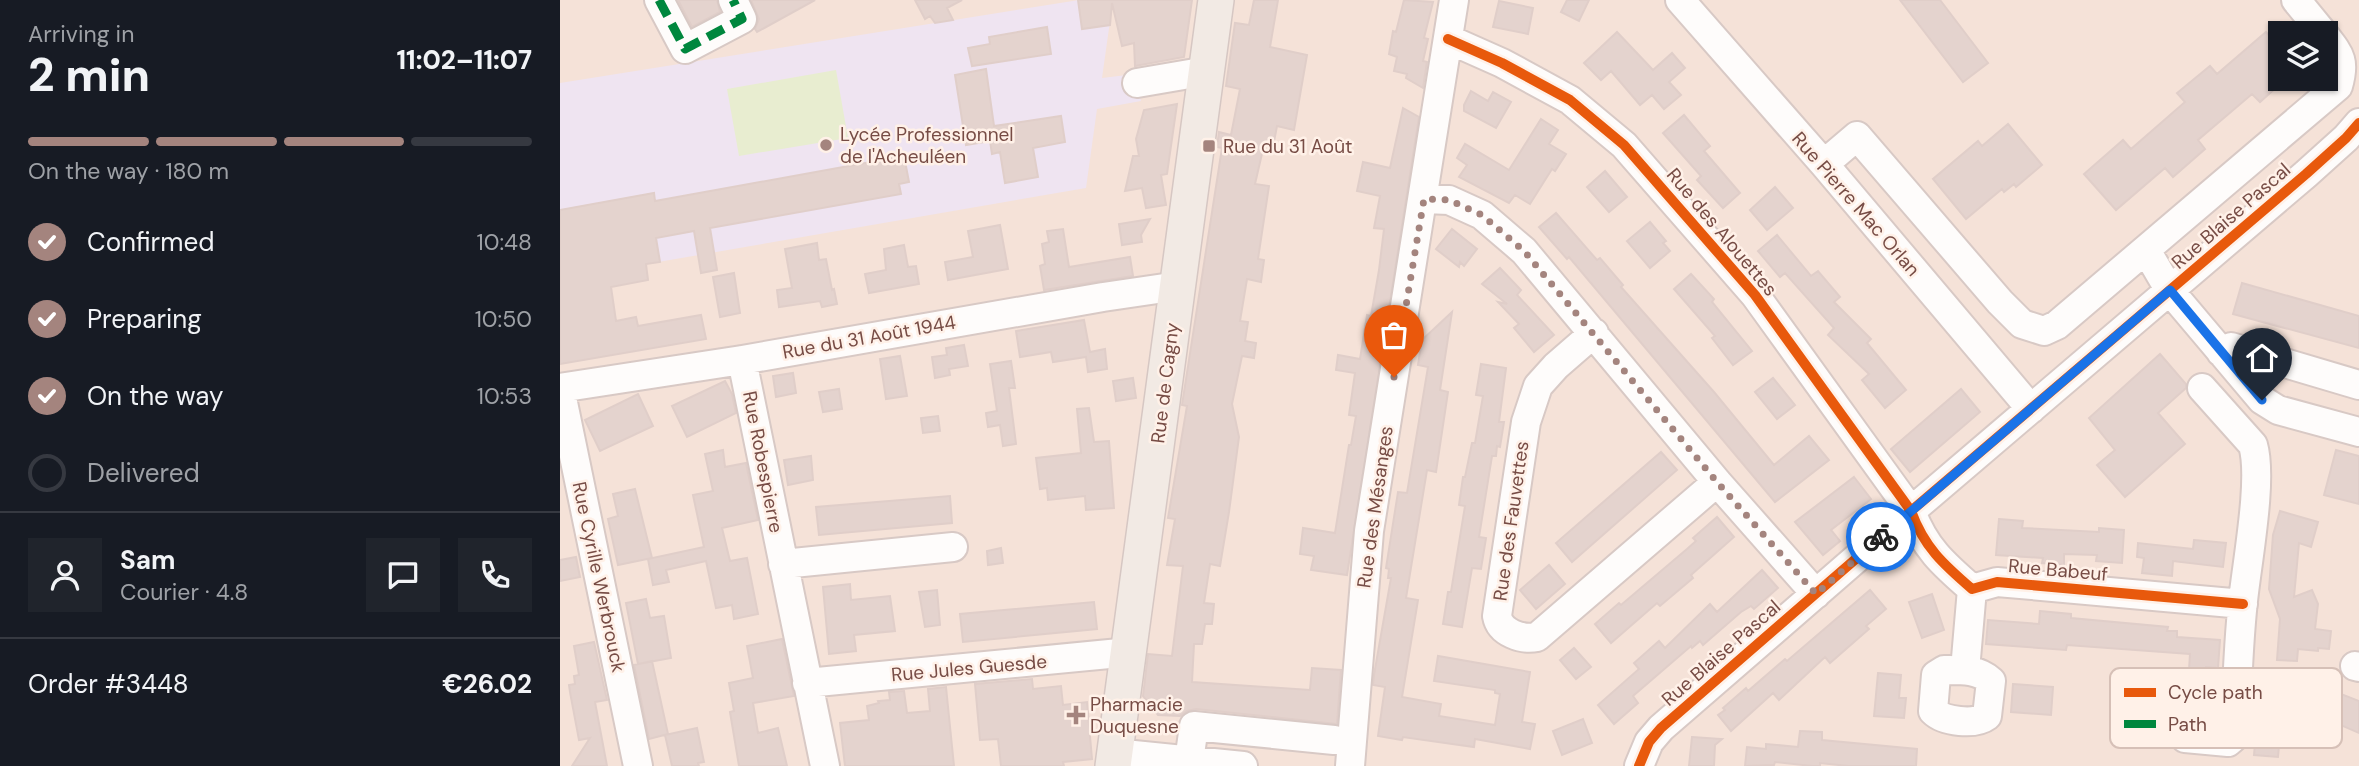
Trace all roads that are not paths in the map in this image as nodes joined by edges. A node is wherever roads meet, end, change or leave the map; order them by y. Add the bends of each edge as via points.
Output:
1 (659, 0) edge
2 (733, 0) edge
3 (1216, 0) edge
4 (1454, 0) edge
5 (1680, 0) edge
6 (2296, 0) edge
7 (2313, 21) edge
8 (1448, 39) junction
9 (2338, 52) edge
10 (1207, 71) junction
11 (1138, 83) dead end
12 (2338, 86) edge
13 (2332, 91) edge
14 (2355, 131) edge
15 (1824, 164) junction
16 (1424, 199) junction
17 (2146, 250) junction
18 (1178, 286) junction
19 (2170, 290) junction
20 (2000, 302) junction
21 (1965, 331) junction
22 (1594, 333) junction
23 (2221, 352) junction
24 (743, 359) junction
25 (2359, 385) edge
26 (560, 388) edge
27 (2202, 388) dead end
28 (2031, 409) junction
29 (2359, 432) edge
30 (1717, 482) junction
31 (1911, 511) junction
32 (953, 547) dead end
33 (783, 564) junction
34 (1972, 589) junction
35 (1816, 594) junction
36 (2242, 604) junction
37 (1130, 652) junction
38 (2238, 668) edge
39 (1965, 670) dead end
40 (807, 683) junction
41 (1334, 740) dead end
42 (1113, 759) edge
43 (1189, 761) junction
44 (638, 766) edge
45 (825, 766) edge
46 (1243, 766) edge
47 (1350, 766) edge
48 (1639, 766) edge

1 - 2 street via 685,49 742,19
3 - 10 main road, Rue de Cagny
4 - 8 street, Rue des Mésanges
5 - 15 street, Rue Pierre Mac Orlan
6 - 7 street, Rue Blaise Pascal
8 - 16 street, Rue des Mésanges
8 - 31 street, Rue des Alouettes via 1570,100 1624,145 1755,295
9 - 12 street, Rue Blaise Pascal via 2343,71
10 - 11 street
10 - 18 main road, Rue de Cagny
13 - 17 street, Rue Blaise Pascal
14 - 19 street, Rue Blaise Pascal
15 - 20 street via 1857,136
15 - 21 street, Rue Pierre Mac Orlan
16 - 22 street via 1449,200 1482,215 1524,251
16 - 47 street, Rue des Mésanges via 1368,531
17 - 19 street, Rue Blaise Pascal
17 - 20 street, Rue Blaise Pascal via 2044,331 2022,324
18 - 24 street, Rue du 31 Août 1944
18 - 37 main road, Rue de Cagny
19 - 23 street
19 - 28 street, Rue Blaise Pascal
20 - 21 street
21 - 28 street, Rue Pierre Mac Orlan
22 - 30 street
22 - 30 street, Rue des Fauvettes via 1538,386 1526,422 1499,623 1527,639 1537,636
23 - 25 street via 2231,347
23 - 29 street via 2262,400 2278,410
24 - 26 street, Rue du 31 Août 1944
24 - 33 street, Rue Robespierre
26 - 44 street, Rue Cyrille Werbrouck
27 - 36 street via 2253,445 2256,455
28 - 31 street, Rue Blaise Pascal
30 - 35 street
31 - 34 street via 1920,535 1942,563
31 - 35 street, Rue Blaise Pascal
32 - 33 street
33 - 40 street, Rue Robespierre
34 - 36 street, Rue Babeuf via 1997,582
34 - 39 street
35 - 48 street, Rue Blaise Pascal via 1661,728
36 - 38 street
37 - 40 street, Rue Jules Guesde
37 - 42 main road, Rue de Cagny
40 - 45 street, Rue Robespierre
41 - 43 street via 1194,726
42 - 43 street
43 - 46 street

